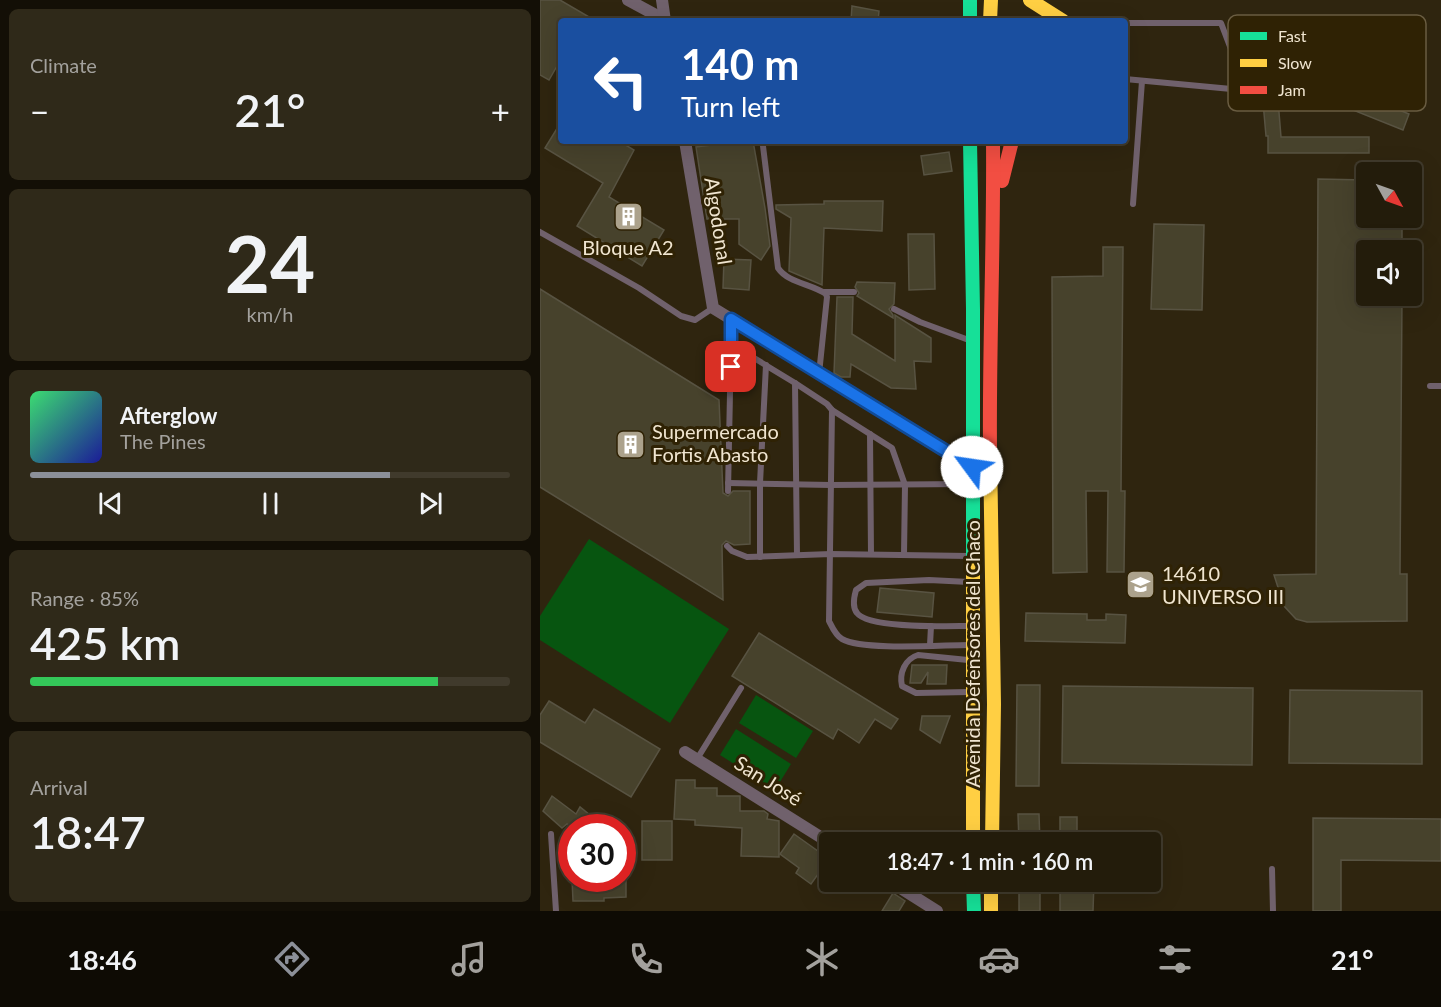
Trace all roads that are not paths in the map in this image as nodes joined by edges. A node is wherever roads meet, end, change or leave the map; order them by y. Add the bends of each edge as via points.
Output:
1 (628, 0) edge
2 (662, 0) edge
3 (970, 0) edge
4 (978, 0) edge
5 (991, 0) edge
6 (1030, 0) edge
7 (1044, 5) edge
8 (660, 18) edge
9 (665, 18) edge
10 (970, 18) edge
11 (978, 18) edge
12 (990, 18) edge
13 (1059, 18) edge
14 (1128, 23) edge
15 (1228, 41) edge
16 (1128, 79) edge
17 (1142, 81) junction
18 (1228, 89) edge
19 (686, 144) edge
20 (970, 144) edge
21 (993, 144) edge
22 (1011, 144) edge
23 (764, 146) dead end
24 (1133, 204) dead end
25 (994, 213) junction
26 (540, 232) edge
27 (824, 292) junction
28 (854, 292) dead end
29 (713, 308) junction
30 (894, 309) dead end
31 (731, 319) junction
32 (972, 341) junction
33 (731, 344) junction
34 (766, 365) junction
35 (819, 375) junction
36 (795, 382) junction
37 (1430, 386) dead end
38 (1441, 386) edge
39 (832, 410) junction
40 (870, 434) junction
41 (972, 467) junction
42 (728, 483) junction
43 (760, 483) junction
44 (796, 484) junction
45 (972, 484) junction
46 (831, 485) junction
47 (871, 485) junction
48 (905, 485) junction
49 (728, 491) dead end
50 (727, 546) dead end
51 (972, 551) junction
52 (831, 554) junction
53 (871, 554) junction
54 (797, 555) junction
55 (904, 555) junction
56 (760, 557) junction
57 (972, 582) junction
58 (931, 626) junction
59 (972, 626) junction
60 (930, 645) junction
61 (972, 645) junction
62 (986, 665) junction
63 (741, 688) dead end
64 (973, 692) junction
65 (685, 752) dead end
66 (697, 759) junction
67 (973, 798) junction
68 (973, 832) edge
69 (992, 832) edge
70 (551, 834) dead end
71 (819, 836) edge
72 (1272, 869) dead end
73 (907, 892) edge
74 (973, 892) edge
75 (991, 892) edge
76 (556, 911) edge
77 (937, 911) edge
78 (974, 911) edge
79 (991, 911) edge
80 (1273, 911) edge

1 - 8 street
2 - 9 street
3 - 10 highway
4 - 11 highway
5 - 12 highway
6 - 7 highway
7 - 13 highway
14 - 15 lane via 1221,23
16 - 17 lane
17 - 18 lane
17 - 24 lane
19 - 29 street, Algodonal
20 - 32 highway, Avenida Defensores del Chaco
21 - 25 highway, Avenida Defensores del Chaco
22 - 25 highway
23 - 27 lane via 778,268
25 - 62 highway, Avenida Defensores del Chaco
26 - 29 lane via 681,316 694,320
27 - 28 lane
27 - 35 lane via 827,297
29 - 31 street
30 - 32 lane
31 - 33 lane
31 - 35 street
32 - 41 highway, Avenida Defensores del Chaco
33 - 34 lane
33 - 42 lane
34 - 36 lane
34 - 43 lane
35 - 41 street
36 - 39 lane
36 - 44 lane
37 - 38 lane
39 - 40 lane
39 - 46 lane
40 - 47 lane
40 - 48 lane via 892,448
41 - 45 highway, Avenida Defensores del Chaco
42 - 43 lane
42 - 49 lane
43 - 44 lane
43 - 56 lane
44 - 46 lane
44 - 54 lane
45 - 48 lane
45 - 51 highway, Avenida Defensores del Chaco
46 - 47 lane
46 - 52 lane
47 - 48 lane
47 - 53 lane
48 - 55 lane
50 - 56 lane via 747,557
51 - 55 lane
51 - 57 highway, Avenida Defensores del Chaco
51 - 62 highway via 981,562
52 - 53 lane
52 - 54 lane
52 - 60 lane via 829,621 842,639 870,645
53 - 55 lane
54 - 56 lane
57 - 58 lane via 866,583 856,591 854,606 865,619
57 - 59 highway, Avenida Defensores del Chaco
58 - 59 lane
58 - 60 lane
59 - 61 highway, Avenida Defensores del Chaco
60 - 61 lane
61 - 62 highway, Avenida Defensores del Chaco
62 - 64 highway, Avenida Defensores del Chaco
62 - 64 lane via 918,655 906,662 902,670 903,686 916,693
62 - 67 highway via 981,674 983,775
62 - 69 highway, Avenida Defensores del Chaco
63 - 66 lane
64 - 67 highway, Avenida Defensores del Chaco
65 - 66 street, San José
66 - 71 street, San José
67 - 68 highway, Avenida Defensores del Chaco
70 - 76 lane
72 - 80 lane
73 - 77 street
74 - 78 highway
75 - 79 highway

